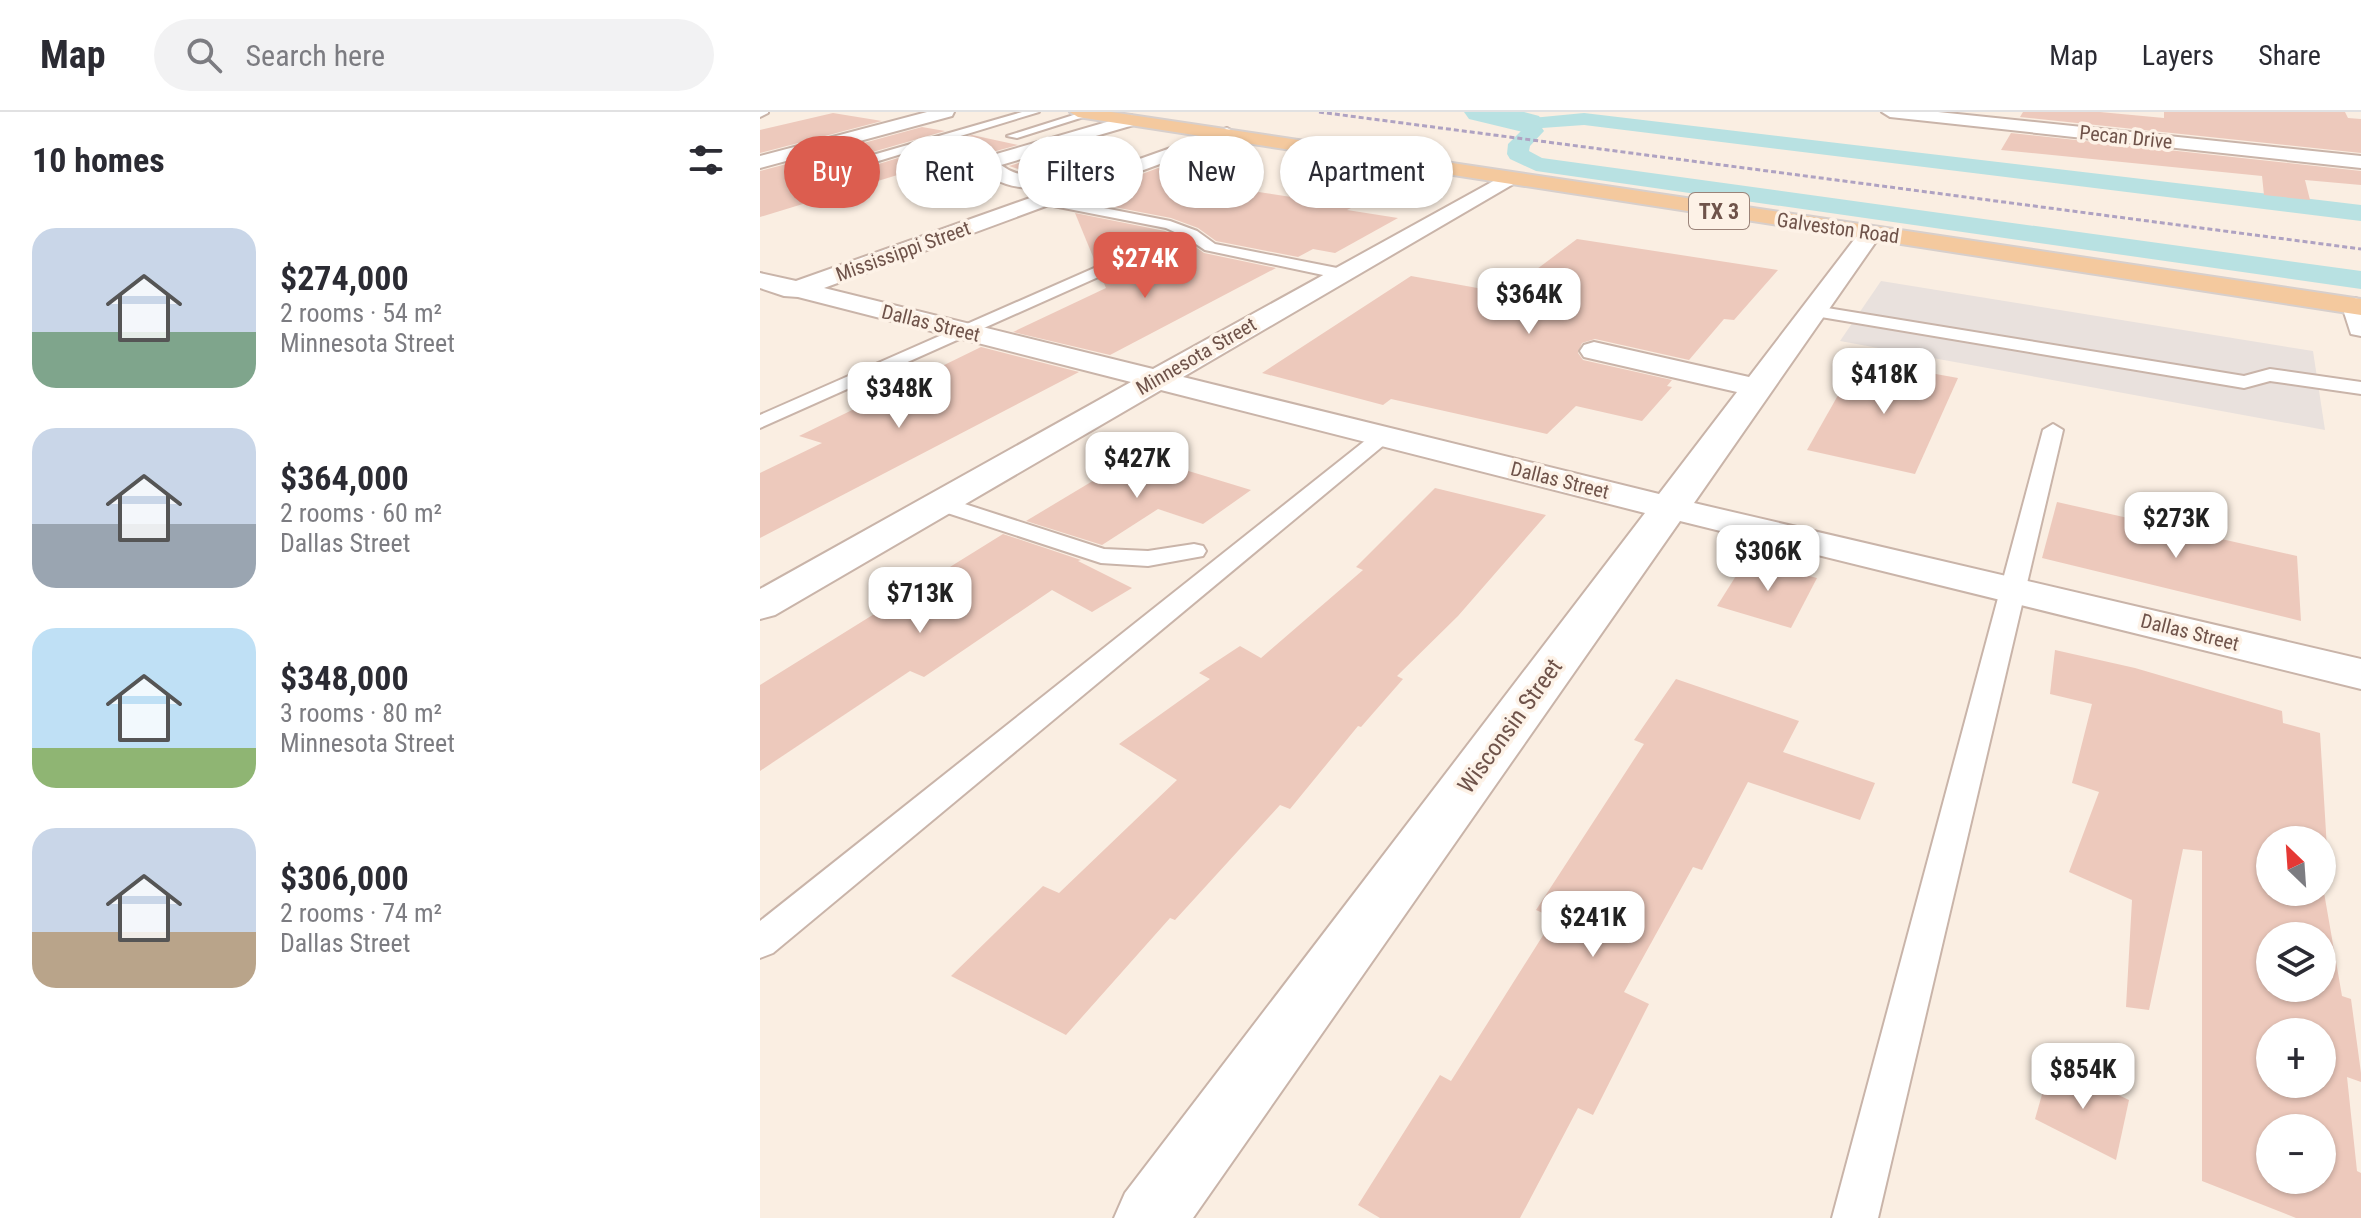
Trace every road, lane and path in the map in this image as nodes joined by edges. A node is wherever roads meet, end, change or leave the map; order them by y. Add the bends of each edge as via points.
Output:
1 (946, 112) edge
2 (997, 112) edge
3 (1034, 112) edge
4 (1890, 112) edge
5 (1083, 113) edge
6 (1131, 120) junction
7 (1227, 133) junction
8 (856, 136) edge
9 (1077, 136) edge
10 (1010, 137) dead end
11 (880, 145) edge
12 (1018, 154) edge
13 (784, 155) edge
14 (880, 157) edge
15 (760, 162) edge
16 (2361, 162) edge
17 (1144, 164) edge
18 (1018, 179) edge
19 (1508, 179) junction
20 (1021, 208) edge
21 (1084, 208) edge
22 (1871, 233) junction
23 (1192, 234) junction
24 (1342, 274) junction
25 (760, 280) edge
26 (798, 289) junction
27 (760, 303) edge
28 (1815, 311) junction
29 (2359, 313) edge
30 (964, 331) junction
31 (1594, 351) dead end
32 (1156, 379) junction
33 (1758, 388) junction
34 (2361, 388) edge
35 (760, 422) edge
36 (2053, 430) dead end
37 (1383, 436) junction
38 (940, 503) junction
39 (1670, 508) junction
40 (1194, 551) dead end
41 (2012, 590) junction
42 (760, 606) edge
43 (2361, 674) edge
44 (760, 942) edge
45 (1150, 1218) edge
46 (1855, 1218) edge

1 - 8 street
2 - 11 lane
3 - 14 lane
4 - 16 street, Pecan Drive
5 - 6 main road, Galveston Road / TX 3
5 - 10 lane
6 - 7 main road, Galveston Road / TX 3
6 - 9 street
7 - 17 street, Mississippi Street
7 - 19 main road, Galveston Road / TX 3
12 - 18 street via 986,163 997,175
13 - 15 street
19 - 22 main road, Galveston Road / TX 3
19 - 24 street, Minnesota Street
20 - 26 street, Mississippi Street
21 - 23 lane
22 - 28 street, Wisconsin Street
22 - 29 main road, Galveston Road / TX 3
23 - 24 lane via 1210,247
23 - 30 lane
24 - 32 street, Minnesota Street
25 - 26 street, Dallas Street
26 - 27 street, Mississippi Street
26 - 30 street, Dallas Street
28 - 33 street, Wisconsin Street
28 - 34 lane via 2244,382 2270,375
30 - 32 street, Dallas Street
30 - 35 lane
31 - 33 street
32 - 37 street, Dallas Street
32 - 38 street, Minnesota Street
33 - 39 street, Wisconsin Street
36 - 41 lane
37 - 39 street, Dallas Street
37 - 44 lane
38 - 40 lane via 1101,556 1159,559
38 - 42 street, Minnesota Street
39 - 41 street, Dallas Street
39 - 45 street, Wisconsin Street
41 - 43 street, Dallas Street
41 - 46 lane

